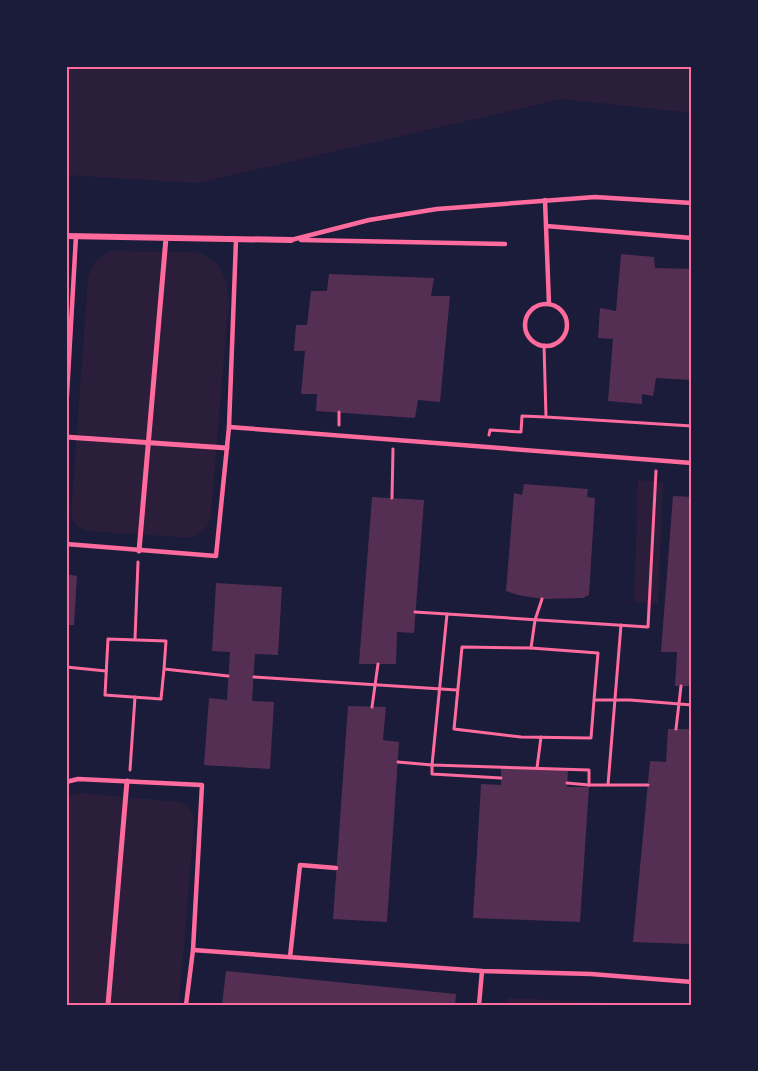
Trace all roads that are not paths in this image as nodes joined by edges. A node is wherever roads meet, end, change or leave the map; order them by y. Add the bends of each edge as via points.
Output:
1 (545, 200) junction
2 (692, 202) edge
3 (546, 226) junction
4 (66, 236) edge
5 (76, 236) junction
6 (166, 238) junction
7 (692, 238) edge
8 (236, 240) junction
9 (291, 240) junction
10 (505, 244) dead end
11 (549, 304) junction
12 (66, 412) edge
13 (229, 428) junction
14 (66, 437) edge
15 (149, 443) junction
16 (227, 448) junction
17 (692, 463) edge
18 (66, 544) edge
19 (139, 551) junction
20 (127, 781) junction
21 (66, 782) edge
22 (336, 868) dead end
23 (193, 950) junction
24 (290, 957) junction
25 (482, 971) junction
26 (692, 982) edge
27 (108, 1005) edge
28 (186, 1005) edge
29 (479, 1005) edge

1 - 2 lane via 595,197
1 - 3 lane
1 - 9 lane via 400,214
3 - 7 lane
3 - 11 lane
4 - 5 street
5 - 6 street
5 - 12 lane
6 - 8 street
6 - 15 street
8 - 9 street
8 - 13 lane
9 - 10 lane
11 - 11 lane via 536,306 525,322 528,335 538,344 556,343 565,333 564,315
13 - 16 lane
13 - 17 lane
14 - 15 street
15 - 16 street
15 - 19 street
16 - 19 lane via 216,556
18 - 19 lane
20 - 21 lane
20 - 23 lane via 202,786
20 - 27 street
22 - 24 lane via 300,865
23 - 24 lane
23 - 28 lane
24 - 25 lane
25 - 26 lane
25 - 29 lane

